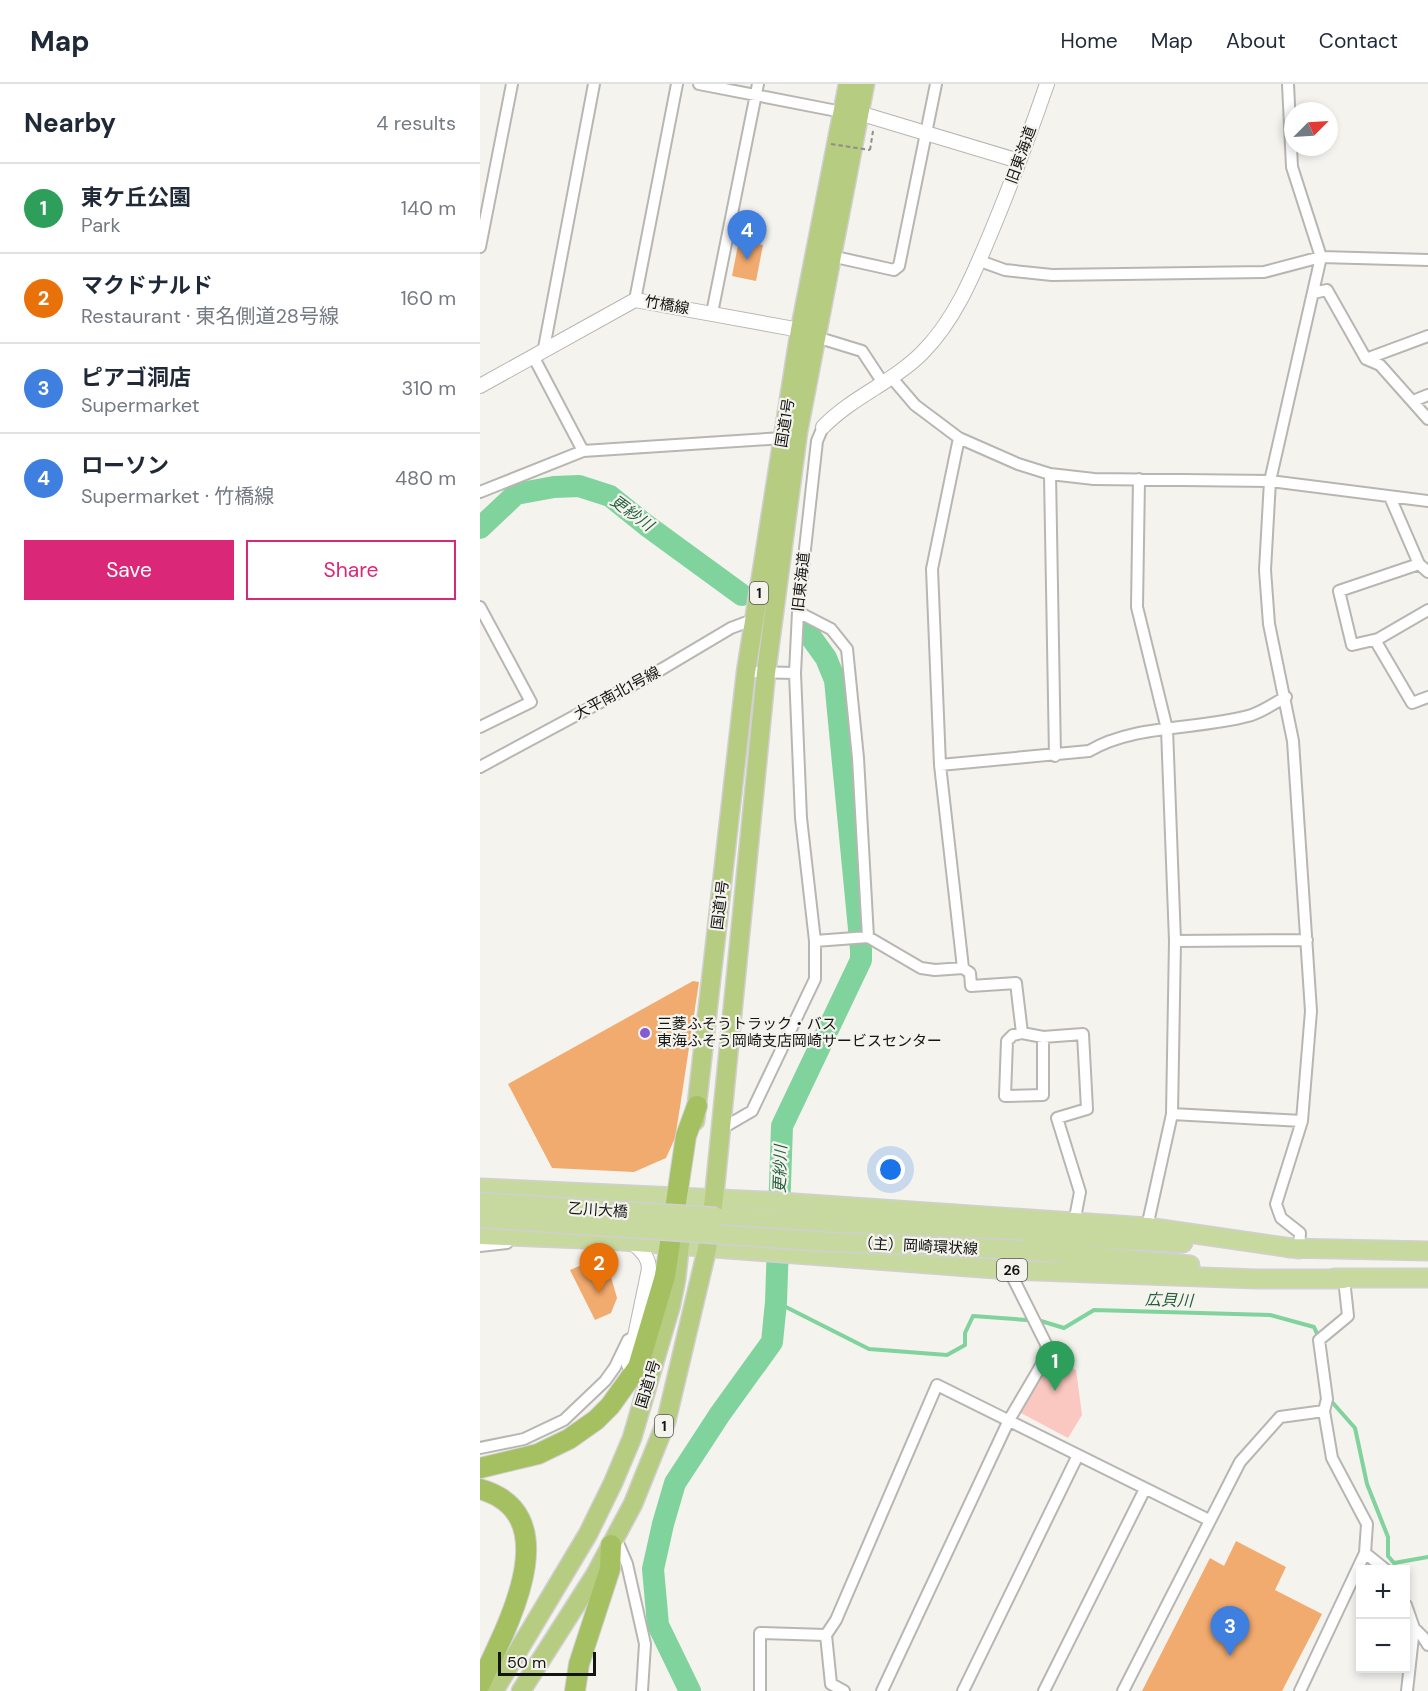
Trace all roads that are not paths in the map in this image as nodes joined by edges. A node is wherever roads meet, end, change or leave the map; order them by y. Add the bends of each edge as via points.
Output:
1 (513, 84) edge
2 (594, 84) edge
3 (677, 84) edge
4 (699, 84) edge
5 (758, 84) edge
6 (848, 84) edge
7 (866, 84) edge
8 (936, 84) edge
9 (1047, 84) edge
10 (1288, 84) edge
11 (756, 96) junction
12 (851, 113) junction
13 (925, 132) junction
14 (1019, 161) junction
15 (480, 247) edge
16 (831, 256) junction
17 (1321, 257) junction
18 (1428, 260) edge
19 (980, 261) junction
20 (1313, 293) junction
21 (635, 300) junction
22 (712, 313) junction
23 (808, 334) junction
24 (1428, 336) edge
25 (539, 352) junction
26 (1366, 359) junction
27 (887, 380) junction
28 (480, 386) edge
29 (1428, 395) edge
30 (1413, 401) junction
31 (1428, 419) edge
32 (824, 427) joint
33 (783, 438) junction
34 (959, 438) junction
35 (583, 450) junction
36 (1050, 474) junction
37 (1139, 479) junction
38 (1270, 481) junction
39 (480, 492) edge
40 (1390, 497) junction
41 (1428, 501) edge
42 (1419, 564) junction
43 (1428, 572) edge
44 (480, 607) edge
45 (1428, 610) edge
46 (798, 612) junction
47 (755, 619) junction
48 (1375, 640) junction
49 (746, 672) junction
50 (766, 673) junction
51 (795, 673) junction
52 (1286, 697) junction
53 (1428, 697) edge
54 (480, 727) edge
55 (1167, 729) junction
56 (1055, 756) junction
57 (481, 764) edge
58 (940, 765) junction
59 (868, 937) junction
60 (1307, 940) junction
61 (815, 941) junction
62 (1175, 941) junction
63 (963, 968) junction
64 (1022, 1033) junction
65 (1043, 1037) junction
66 (697, 1106) joint
67 (1172, 1114) junction
68 (1302, 1121) junction
69 (721, 1129) junction
70 (480, 1189) edge
71 (680, 1198) junction
72 (714, 1198) junction
73 (480, 1218) edge
74 (738, 1219) joint
75 (1074, 1223) junction
76 (1147, 1227) junction
77 (480, 1235) edge
78 (555, 1238) junction
79 (632, 1242) junction
80 (1024, 1243) junction
81 (480, 1245) edge
82 (675, 1245) junction
83 (707, 1249) junction
84 (1299, 1249) junction
85 (1428, 1251) edge
86 (1009, 1270) junction
87 (1428, 1278) edge
88 (1344, 1279) junction
89 (636, 1336) junction
90 (620, 1392) junction
91 (1324, 1411) junction
92 (1009, 1420) junction
93 (480, 1448) edge
94 (1078, 1455) junction
95 (480, 1468) edge
96 (1145, 1488) junction
97 (480, 1489) edge
98 (1209, 1520) junction
99 (613, 1540) junction
100 (1365, 1553) junction
101 (1381, 1565) edge
102 (1410, 1616) edge
103 (1414, 1628) junction
104 (826, 1635) junction
105 (1428, 1645) edge
106 (480, 1684) edge
107 (831, 1688) edge
108 (494, 1691) edge
109 (521, 1691) edge
110 (574, 1691) edge
111 (642, 1691) edge
112 (760, 1691) edge
113 (844, 1691) edge
114 (882, 1691) edge
115 (963, 1691) edge
116 (1044, 1691) edge
117 (1123, 1691) edge
118 (1300, 1691) edge
119 (1407, 1691) edge

1 - 15 street
2 - 25 street
3 - 21 street
4 - 11 street
5 - 11 street
6 - 12 highway, 国道1号 / 1
7 - 12 highway, 国道1号 / 1
8 - 13 street
9 - 14 street, 旧東海道
10 - 17 street via 1292,167
11 - 12 street
11 - 22 street
12 - 13 street
12 - 16 highway, 国道1号 / 1
12 - 23 highway, 国道1号 / 1
13 - 14 street
13 - 16 street via 898,266 894,270
14 - 19 street, 旧東海道
16 - 23 highway, 国道1号 / 1
17 - 18 street
17 - 19 street via 1264,272 1052,275 1005,270
17 - 20 street
19 - 27 street, 旧東海道 via 939,335
20 - 26 street via 1327,290
20 - 38 street
21 - 22 street, 竹橋線
21 - 25 street, 竹橋線
22 - 23 street, 竹橋線
23 - 27 street via 862,351
23 - 33 highway, 国道1号 / 1
23 - 50 highway, 国道1号 / 1
24 - 26 street
25 - 28 street, 竹橋線
25 - 35 street
26 - 30 street via 1380,365
27 - 32 street, 旧東海道
27 - 34 street
29 - 30 street
30 - 31 street
32 - 46 street, 旧東海道 via 817,441
33 - 35 street
33 - 47 highway, 国道1号 / 1
34 - 36 street
34 - 58 street via 932,569
35 - 39 street
36 - 37 street
36 - 56 street
37 - 38 street
37 - 55 street via 1137,607
38 - 40 street
38 - 52 street via 1265,570 1269,624
40 - 41 street
40 - 42 street
42 - 43 street
42 - 48 street via 1339,591 1352,645
44 - 54 street via 531,702
45 - 48 street
46 - 51 street, 旧東海道
46 - 59 street via 831,629 847,649 858,758
47 - 49 highway, 国道1号 / 1
47 - 57 street, 大平南北1号線 via 731,628 662,669
48 - 53 street via 1412,703
49 - 50 street
49 - 66 highway, 国道1号 / 1
50 - 51 street
50 - 69 highway, 国道1号 / 1
51 - 61 street, 旧東海道 via 801,818
52 - 55 street via 1250,716
52 - 60 street via 1293,741
55 - 56 street via 1105,741 1089,751
55 - 62 street
56 - 58 street
58 - 63 street
59 - 61 street
59 - 63 street via 921,968
60 - 62 street
60 - 68 street via 1311,1011
61 - 69 street, 旧東海道 via 815,980 752,1111
62 - 67 street
63 - 64 street via 970,973 971,986 1016,984
64 - 65 street
64 - 65 street via 1007,1041 1005,1096 1043,1095
65 - 75 street via 1083,1034 1087,1108 1057,1118 1080,1192
66 - 71 highway via 686,1136
67 - 68 street
67 - 76 street
68 - 84 street via 1276,1204 1281,1218 1300,1233
69 - 72 highway, 国道1号 / 1
70 - 71 main road, 26
70 - 74 main road, 乙川大橋 / 26, bridge
71 - 72 main road, 26
71 - 82 highway
72 - 75 main road, 26
72 - 83 highway, 国道1号 / 1
73 - 80 main road, （主）岡崎環状線 / 26, bridge via 829,1242
74 - 80 main road, （主）岡崎環状線 / 26
75 - 76 main road, 26
76 - 84 main road, 26
77 - 78 main road, 26
78 - 79 main road, 26
78 - 81 street
79 - 82 main road, 26
79 - 89 street via 644,1253 650,1269
80 - 84 main road, （主）岡崎環状線 / 26
80 - 88 main road, （主）岡崎環状線 / 26
82 - 83 main road, 26
82 - 90 highway via 644,1352
82 - 108 highway, 国道1号 / 1 via 676,1280 632,1438 588,1534
83 - 86 main road, 26
83 - 99 highway, 国道1号 / 1 via 666,1422 633,1504
84 - 85 main road, （主）岡崎環状線 / 26
86 - 88 main road, 26
86 - 92 street via 1047,1346 1043,1362
87 - 88 main road, （主）岡崎環状線 / 26
88 - 91 street via 1348,1316 1319,1340 1327,1399
89 - 90 street
89 - 93 street via 628,1340 605,1381 564,1420 524,1439
90 - 95 highway via 596,1420 568,1439 538,1454
91 - 98 street via 1280,1416 1240,1462
91 - 100 street via 1332,1458 1367,1524
92 - 94 street
92 - 104 street via 937,1384 836,1620
92 - 114 street
94 - 96 street
94 - 115 street
96 - 98 street
96 - 116 street
97 - 106 highway via 496,1494 514,1509 525,1528 527,1559 506,1629
98 - 117 street
99 - 109 highway, 国道1号 / 1
99 - 110 highway via 610,1569
99 - 111 street via 627,1564 645,1644
100 - 101 street
100 - 118 street
102 - 103 street
103 - 105 street
103 - 119 street
104 - 107 street
104 - 112 street via 759,1634
107 - 113 street

